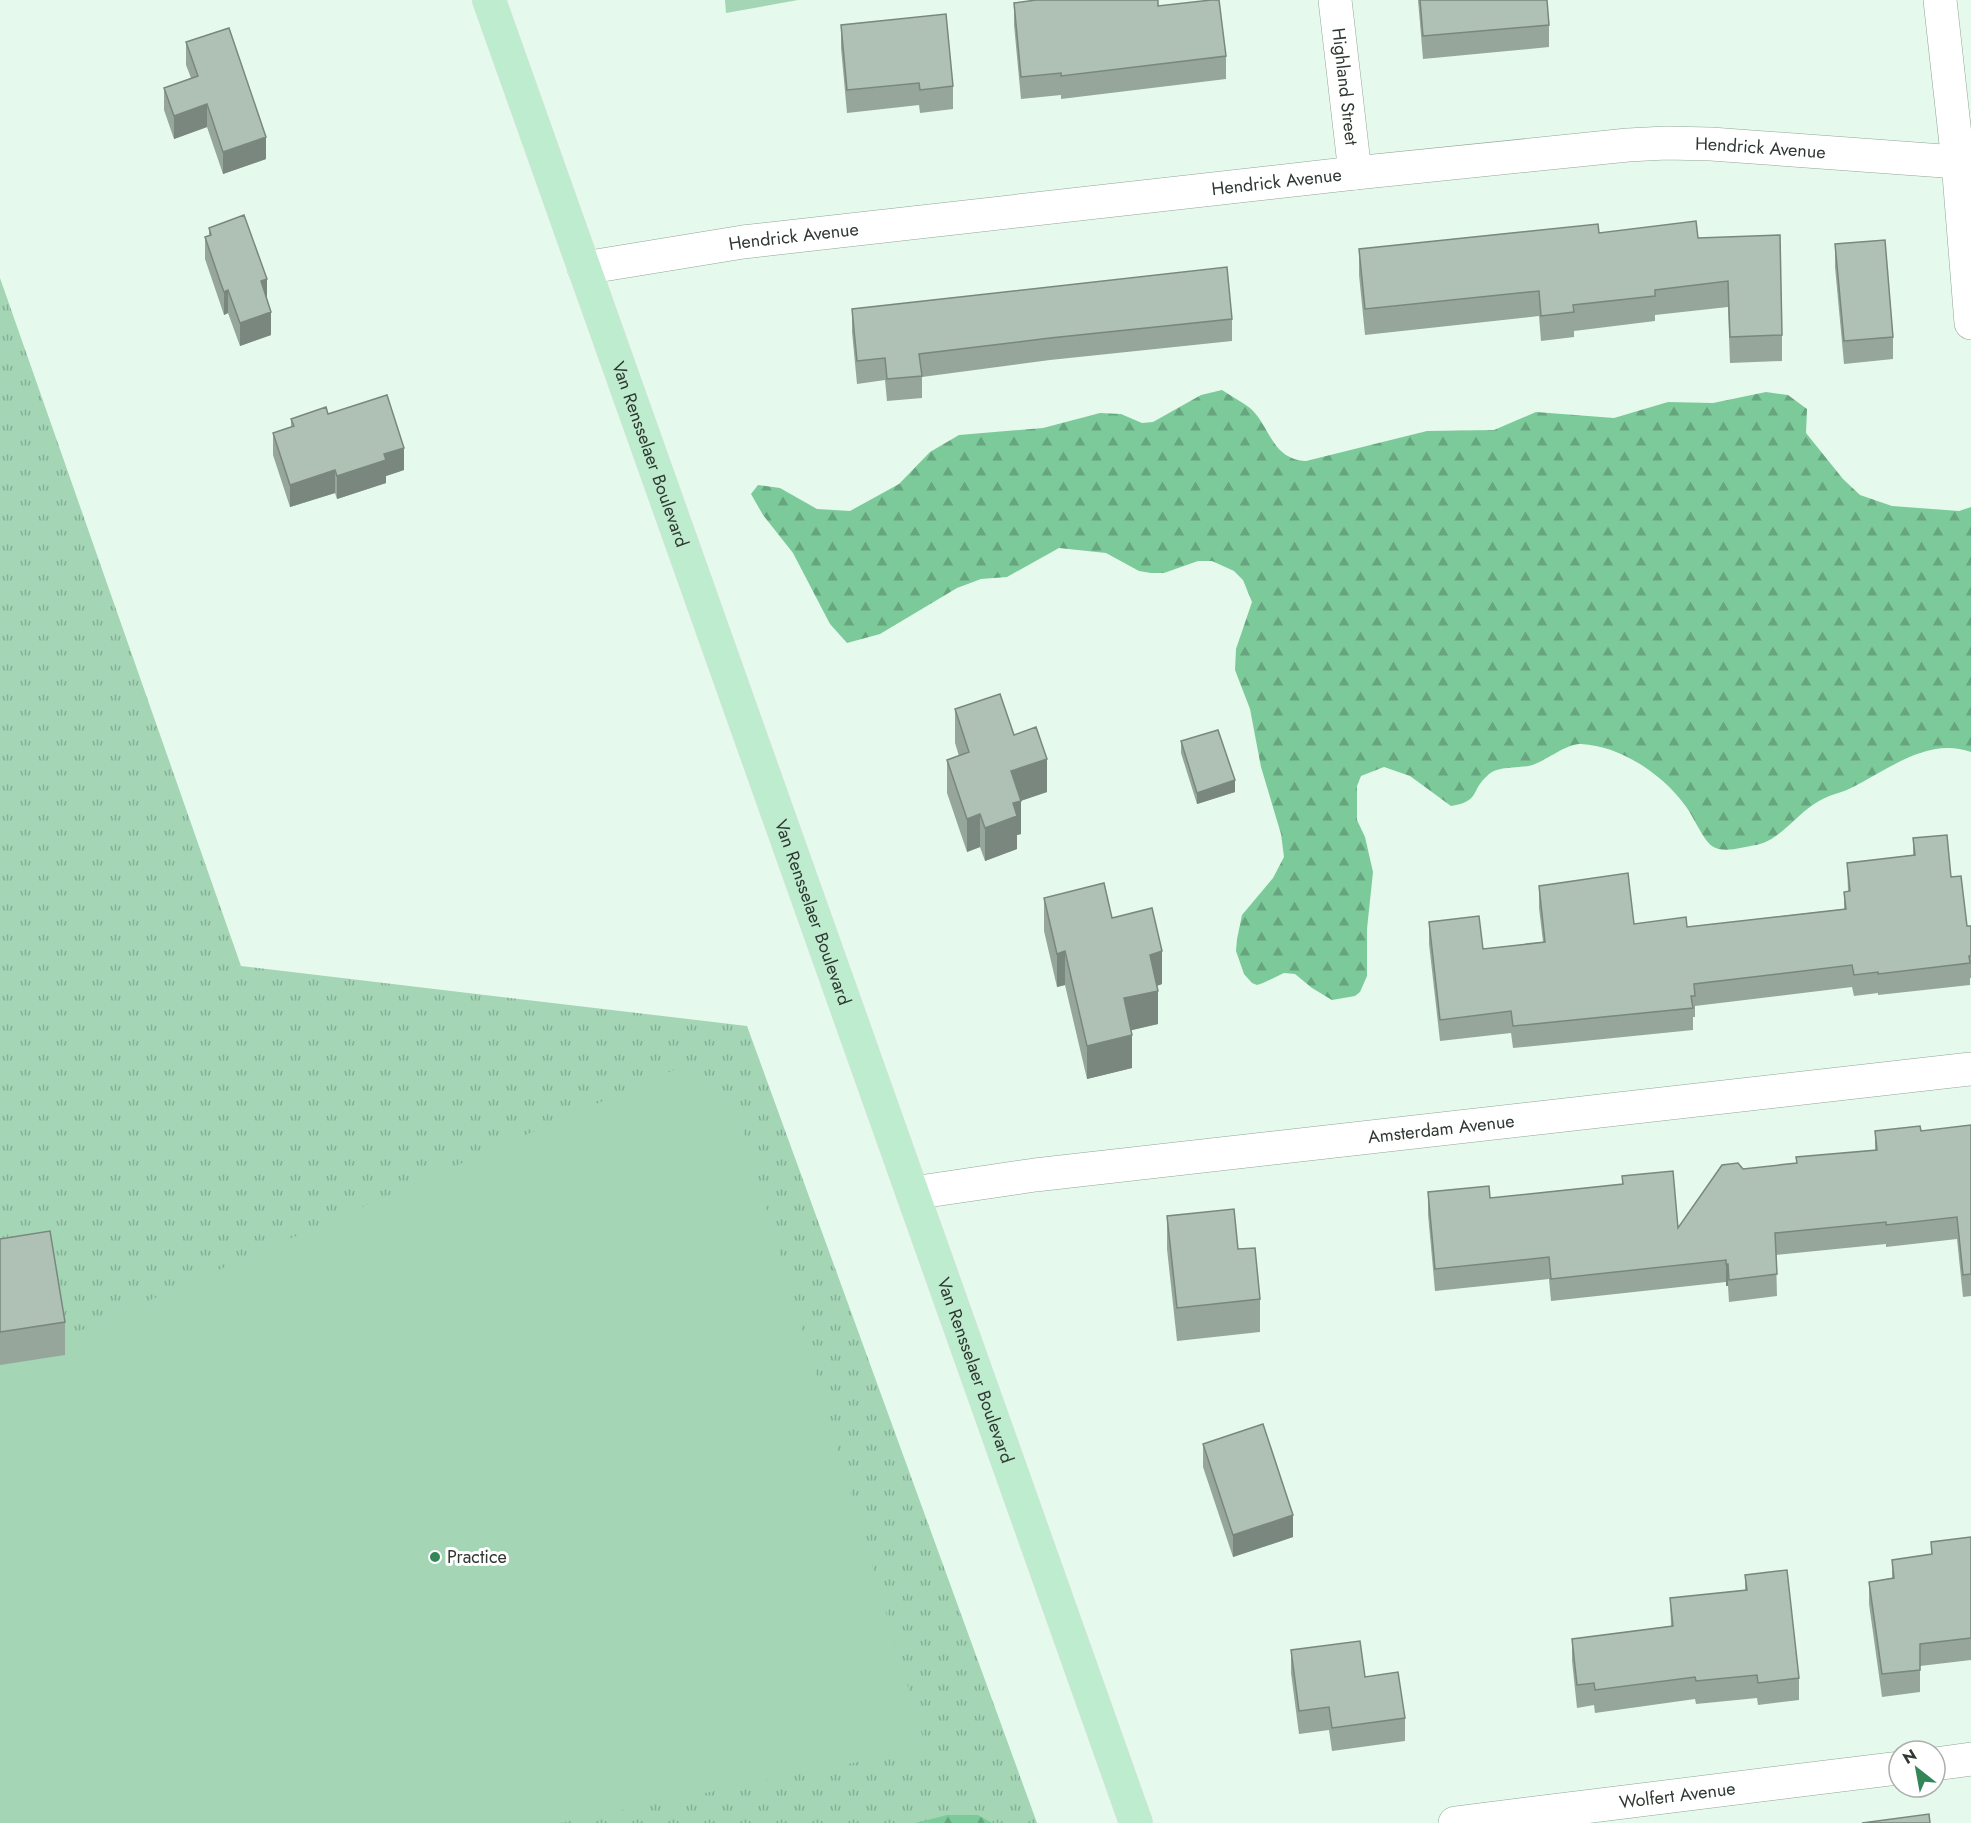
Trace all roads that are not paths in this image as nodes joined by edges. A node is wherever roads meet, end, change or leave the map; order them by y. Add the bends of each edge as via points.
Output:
1 (489, 0) edge
2 (1335, 0) edge
3 (1940, 0) edge
4 (1964, 162) edge
5 (1355, 173) junction
6 (584, 268) junction
7 (1971, 323) edge
8 (1971, 1069) edge
9 (913, 1193) junction
10 (1971, 1759) edge
11 (1947, 1762) edge
12 (1887, 1769) edge
13 (1136, 1823) edge
14 (1455, 1823) edge

1 - 6 main road, Van Rensselaer Boulevard
2 - 5 street, Highland Street
3 - 4 street
4 - 5 street, Hendrick Avenue via 1666,143
4 - 7 street
5 - 6 street, Hendrick Avenue via 743,242
6 - 9 main road, Van Rensselaer Boulevard
8 - 9 street, Amsterdam Avenue via 1035,1175
9 - 13 main road, Van Rensselaer Boulevard
10 - 11 street
12 - 14 street, Wolfert Avenue

